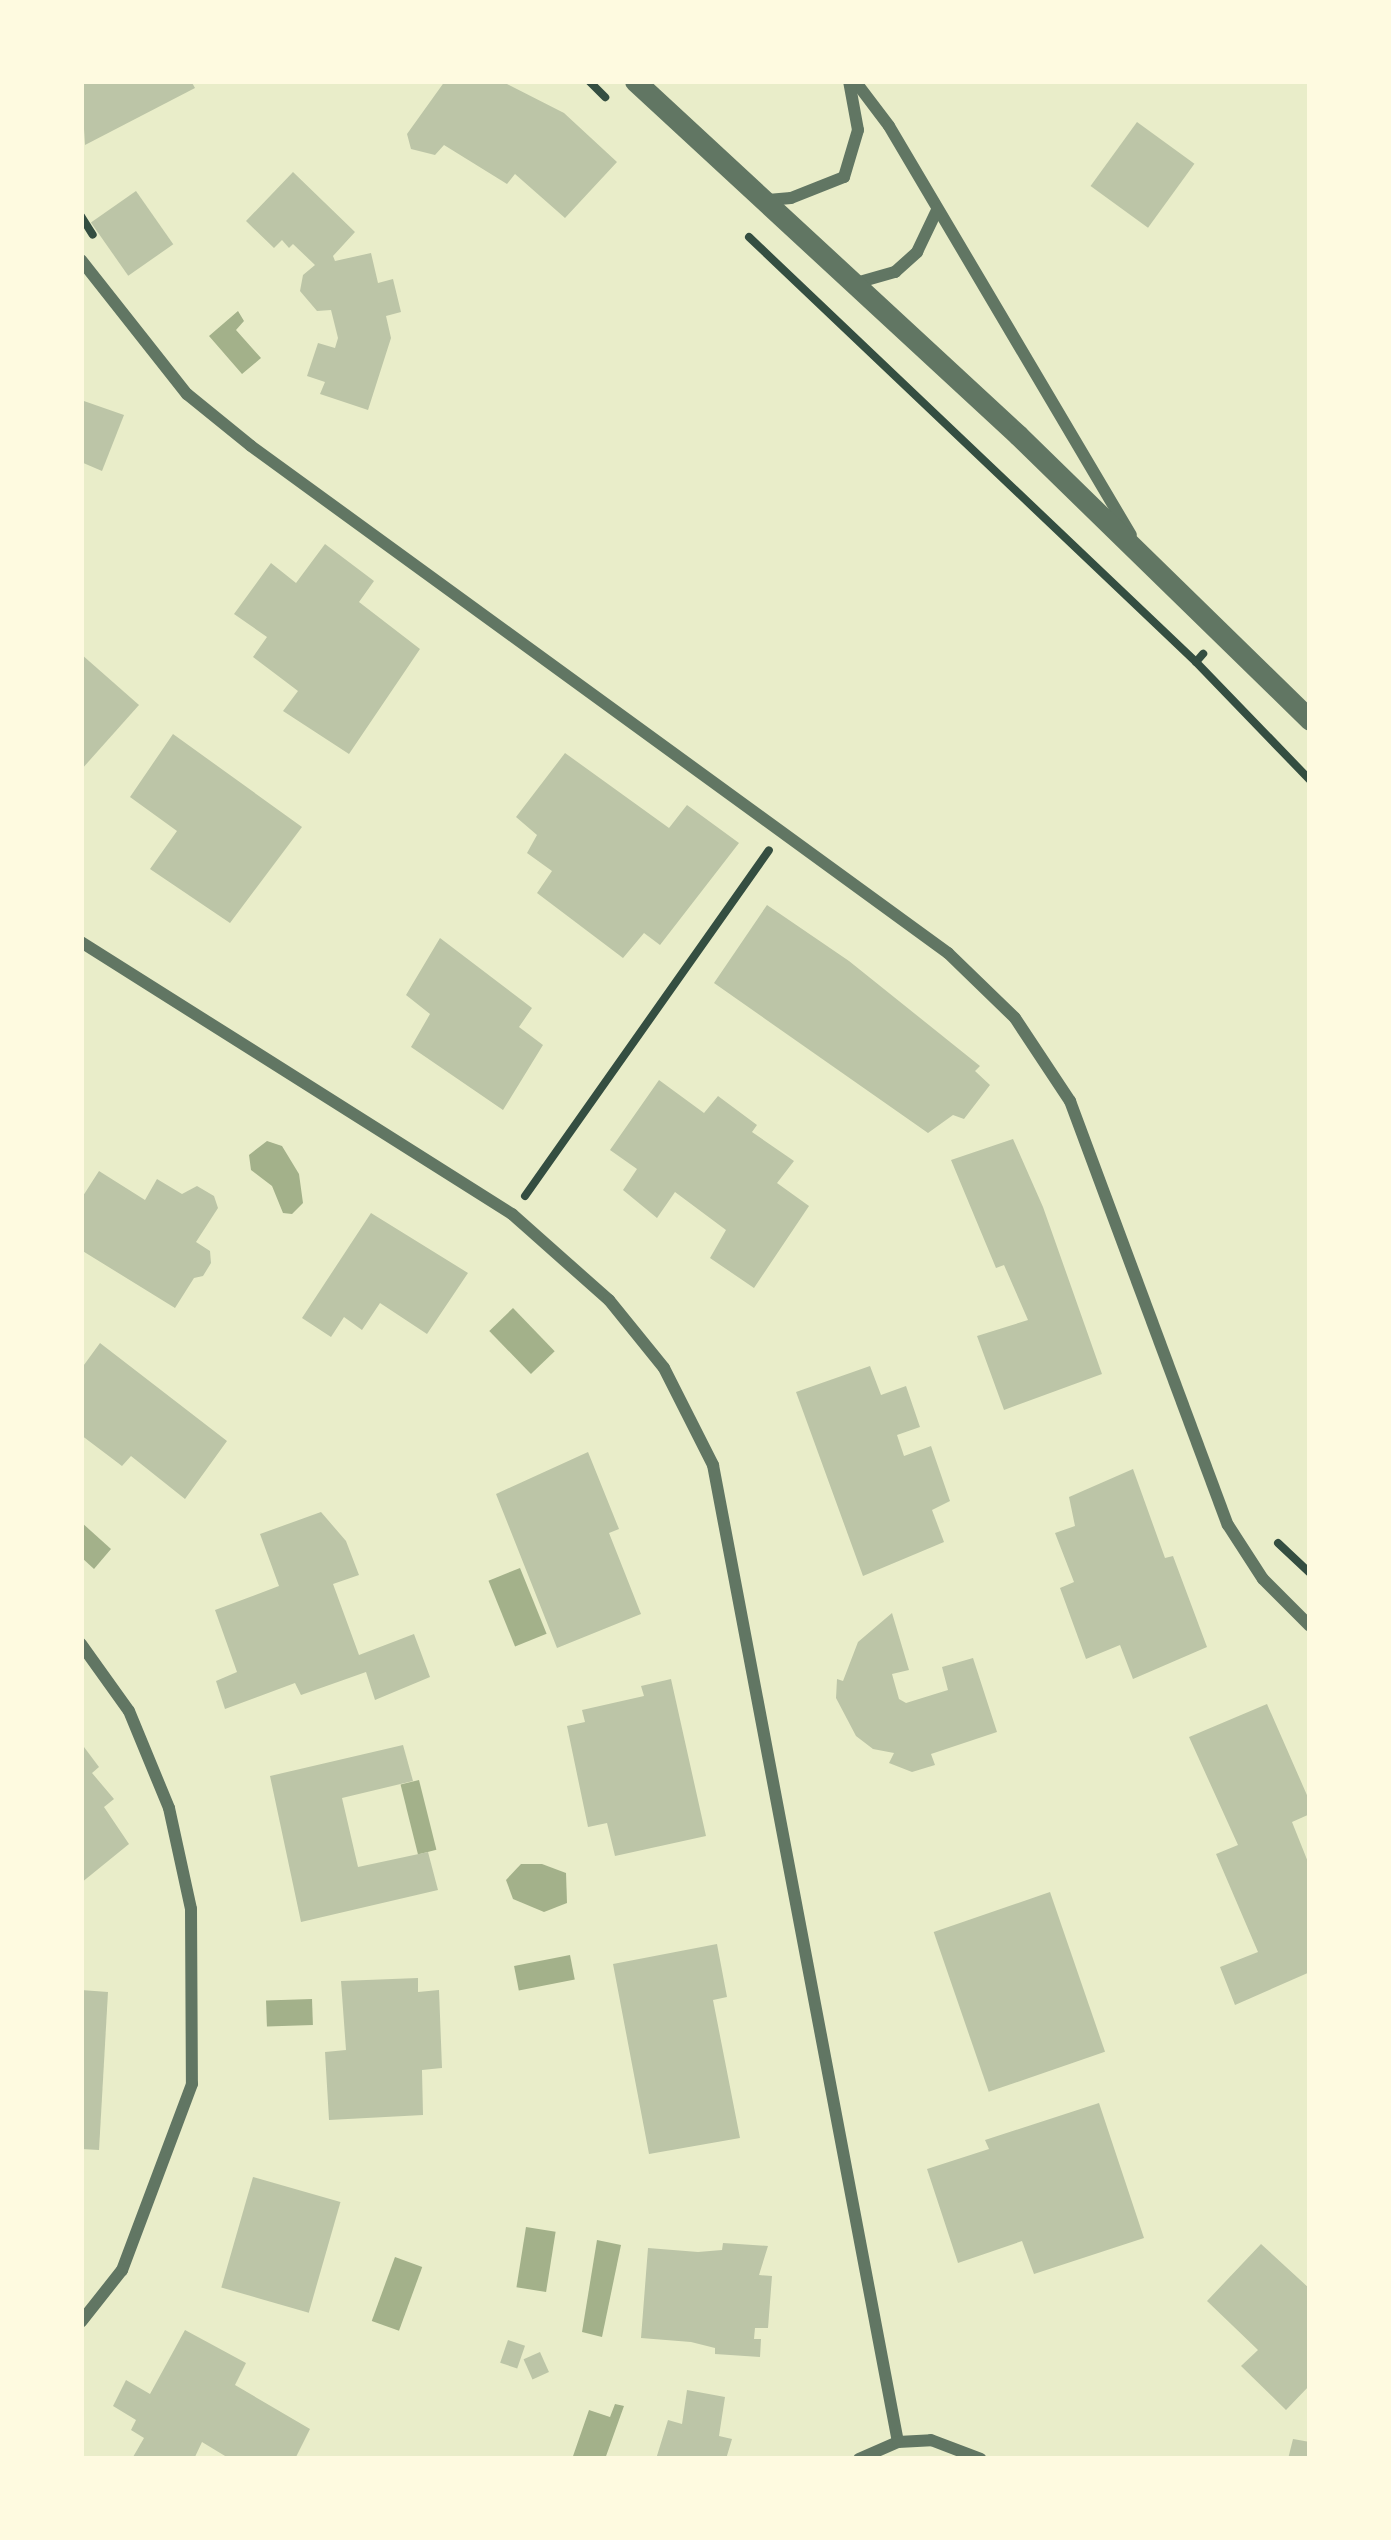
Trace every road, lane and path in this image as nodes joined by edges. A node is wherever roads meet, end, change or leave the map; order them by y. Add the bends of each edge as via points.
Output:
1 (589, 81) edge
2 (635, 81) edge
3 (852, 81) edge
4 (622, 114) dead end
5 (768, 200) junction
6 (938, 210) junction
7 (740, 228) dead end
8 (81, 260) edge
9 (856, 283) junction
10 (1144, 556) junction
11 (1221, 632) junction
12 (1196, 662) junction
13 (1310, 720) edge
14 (1310, 780) edge
15 (780, 834) junction
16 (81, 942) edge
17 (512, 1214) junction
18 (1310, 1626) edge
19 (81, 1644) edge
20 (81, 2322) edge
21 (898, 2442) junction
22 (859, 2459) edge
23 (981, 2459) edge

1 - 4 path
2 - 5 street
3 - 5 street via 858,130 844,177
3 - 6 street
5 - 9 street
6 - 9 street via 917,253 895,272
6 - 10 street
7 - 12 path
8 - 15 street via 187,394 339,515
9 - 10 street
10 - 11 street
11 - 12 path
11 - 13 street
12 - 14 path
15 - 17 path
15 - 18 street via 948,952 1015,1018 1070,1101 1228,1525 1263,1579
16 - 17 street
17 - 21 street via 610,1300 664,1368 713,1465
19 - 20 street via 129,1711 169,1808 191,1909 192,2062 192,2084 122,2270
21 - 22 street
21 - 23 street via 931,2440

